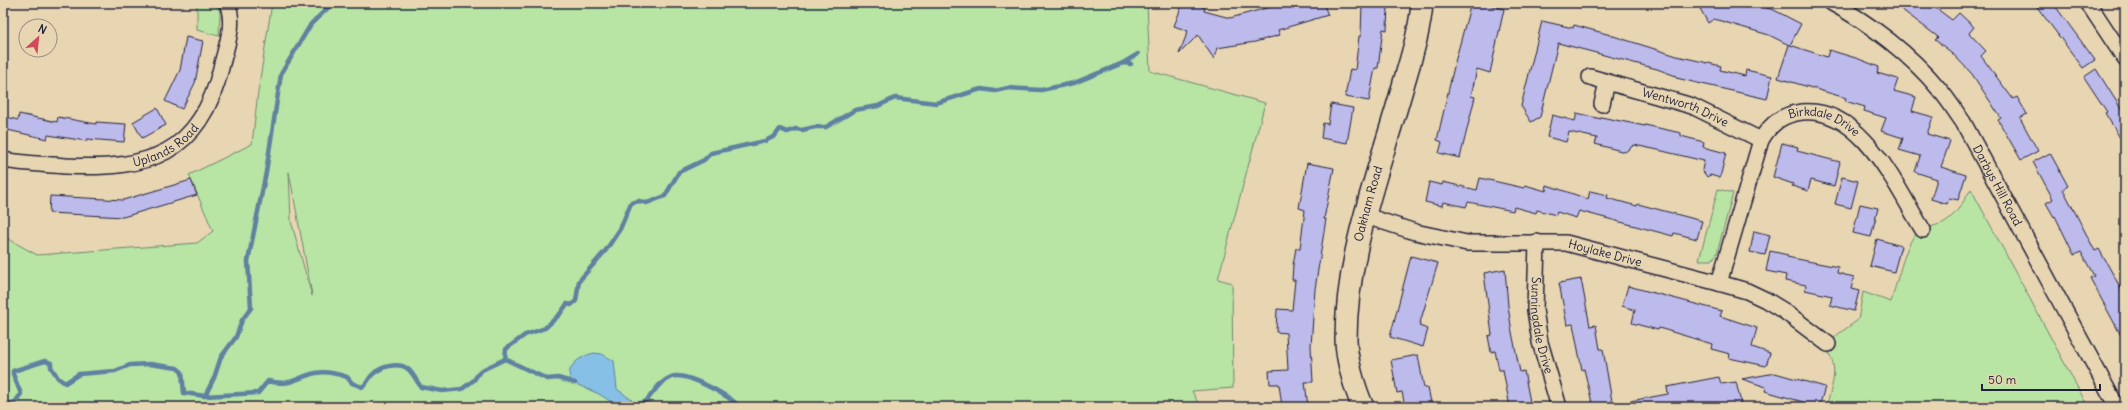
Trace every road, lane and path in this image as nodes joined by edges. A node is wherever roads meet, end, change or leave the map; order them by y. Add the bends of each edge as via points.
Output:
1 (226, 3) edge
2 (1422, 3) edge
3 (1832, 3) edge
4 (2088, 3) edge
5 (2125, 59) edge
6 (1590, 77) dead end
7 (1607, 82) junction
8 (1602, 104) dead end
9 (1761, 140) junction
10 (3, 160) edge
11 (1366, 216) junction
12 (1923, 230) dead end
13 (1537, 242) junction
14 (1718, 283) junction
15 (1828, 344) dead end
16 (1363, 407) edge
17 (1559, 407) edge
18 (2116, 407) edge

1 - 10 street, Uplands Road via 230,11 231,26 218,82 199,121 177,146 147,161 122,165 84,167
2 - 11 street, Oakham Road via 1417,37
3 - 18 street, Darbys Hill Road via 1867,25 1902,52 1939,89 1963,122
4 - 5 street
6 - 7 street, Wentworth Drive
7 - 8 street
7 - 9 street, Wentworth Drive via 1692,106
9 - 12 street, Birkdale Drive via 1774,123 1792,113 1820,112 1833,116 1866,141
9 - 14 street, Birkdale Drive
11 - 13 street, Hoylake Drive via 1415,232 1467,243
11 - 16 street, Oakham Road via 1353,272 1346,341 1355,384
13 - 14 street, Hoylake Drive via 1566,243
13 - 17 street, Sunningdale Drive via 1535,310 1542,349
14 - 15 street, Hoylake Drive via 1747,291 1766,300

